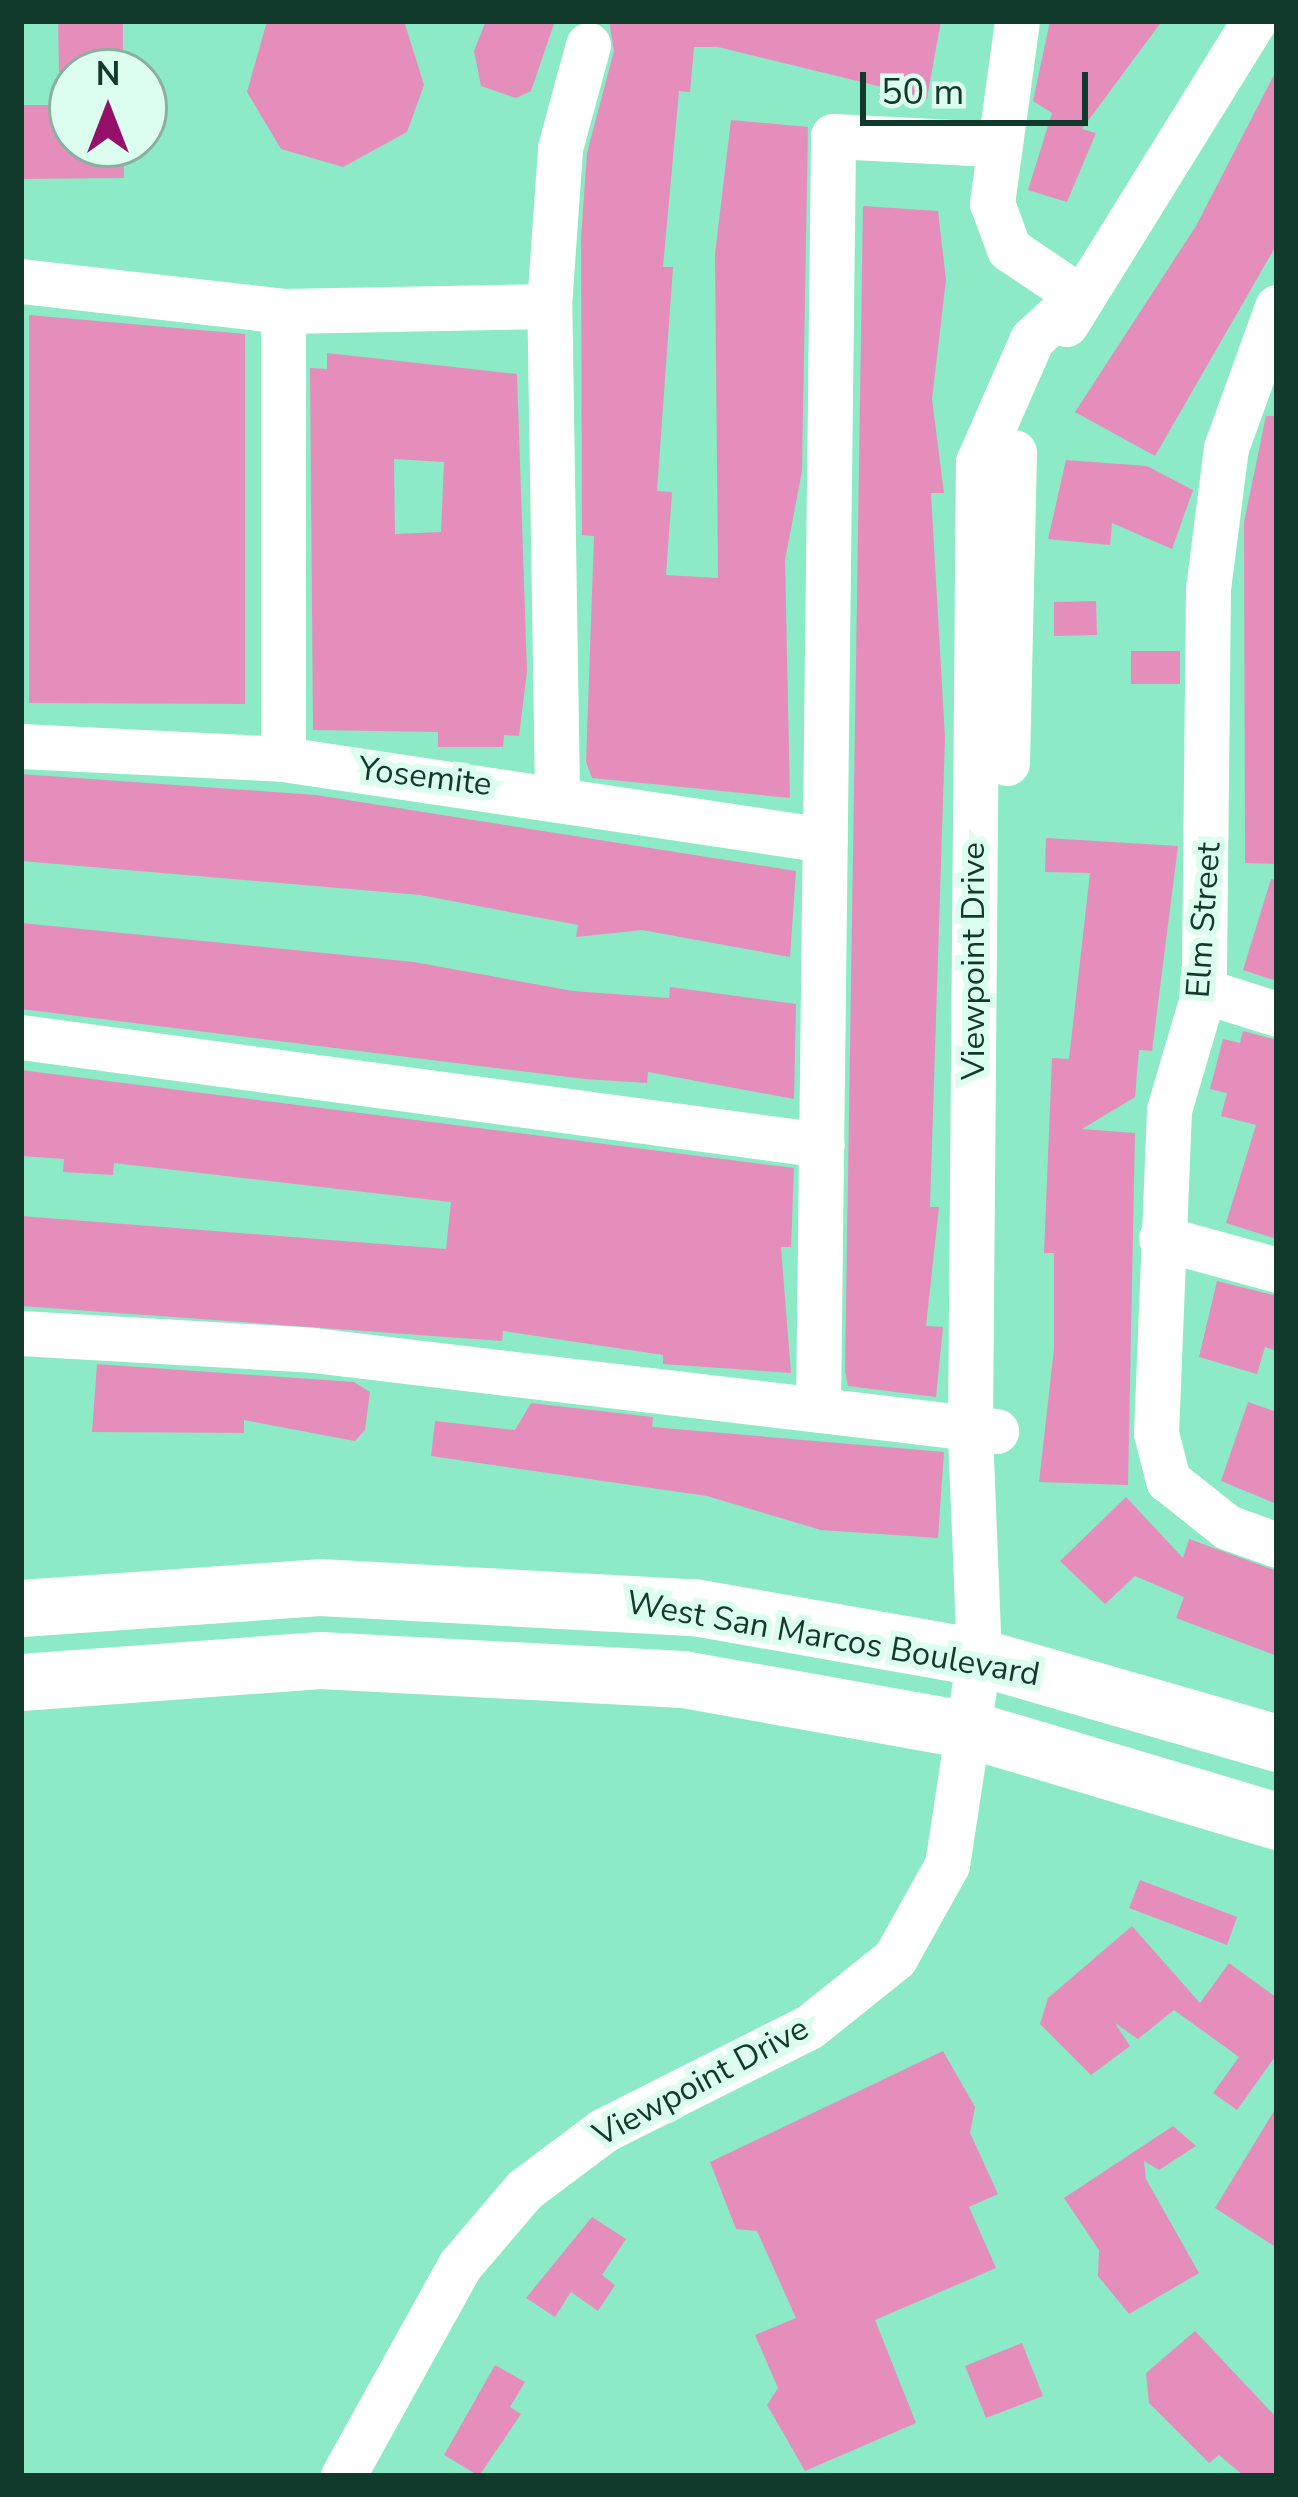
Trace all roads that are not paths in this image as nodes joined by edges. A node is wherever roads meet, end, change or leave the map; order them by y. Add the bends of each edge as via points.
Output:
1 (1016, 21) edge
2 (1254, 21) edge
3 (588, 45) dead end
4 (993, 145) junction
5 (21, 280) edge
6 (1079, 296) junction
7 (549, 306) junction
8 (283, 311) junction
9 (1273, 327) edge
10 (21, 746) edge
11 (283, 759) junction
12 (557, 794) junction
13 (825, 840) junction
14 (1204, 991) junction
15 (1277, 1013) edge
16 (21, 1037) edge
17 (822, 1145) junction
18 (1161, 1238) junction
19 (1277, 1270) edge
20 (21, 1333) edge
21 (818, 1408) junction
22 (985, 1430) junction
23 (1277, 1545) edge
24 (21, 1608) edge
25 (979, 1658) junction
26 (21, 1682) edge
27 (975, 1731) junction
28 (1277, 1743) edge
29 (1277, 1821) edge
30 (343, 2476) edge

1 - 4 street
2 - 6 street, Viewpoint Drive
3 - 7 street via 560,148
4 - 6 street via 992,203 1010,249
4 - 13 street via 833,136
5 - 8 street
6 - 22 street, Viewpoint Drive via 1032,340 978,462
7 - 8 street
7 - 12 street
8 - 11 street
9 - 14 street, Elm Street via 1226,448 1208,588
10 - 11 street, Yosemite
11 - 12 street, Yosemite
12 - 13 street, Yosemite
13 - 17 street
14 - 15 street
14 - 18 street, Elm Street via 1169,1110
16 - 17 street
17 - 21 street
18 - 19 street
18 - 23 street, Elm Street via 1156,1433 1168,1480 1226,1527
20 - 21 street via 313,1350
21 - 22 street
22 - 25 street, Viewpoint Drive via 992,1610
24 - 25 main road, West San Marcos Boulevard via 319,1587 521,1591 694,1607
25 - 27 street, Viewpoint Drive
25 - 28 main road, West San Marcos Boulevard
26 - 27 main road, West San Marcos Boulevard via 320,1660 517,1664 683,1679
27 - 29 main road, West San Marcos Boulevard
27 - 30 street, Viewpoint Drive via 947,1864 895,1958 809,2027 604,2130 525,2189 460,2265

